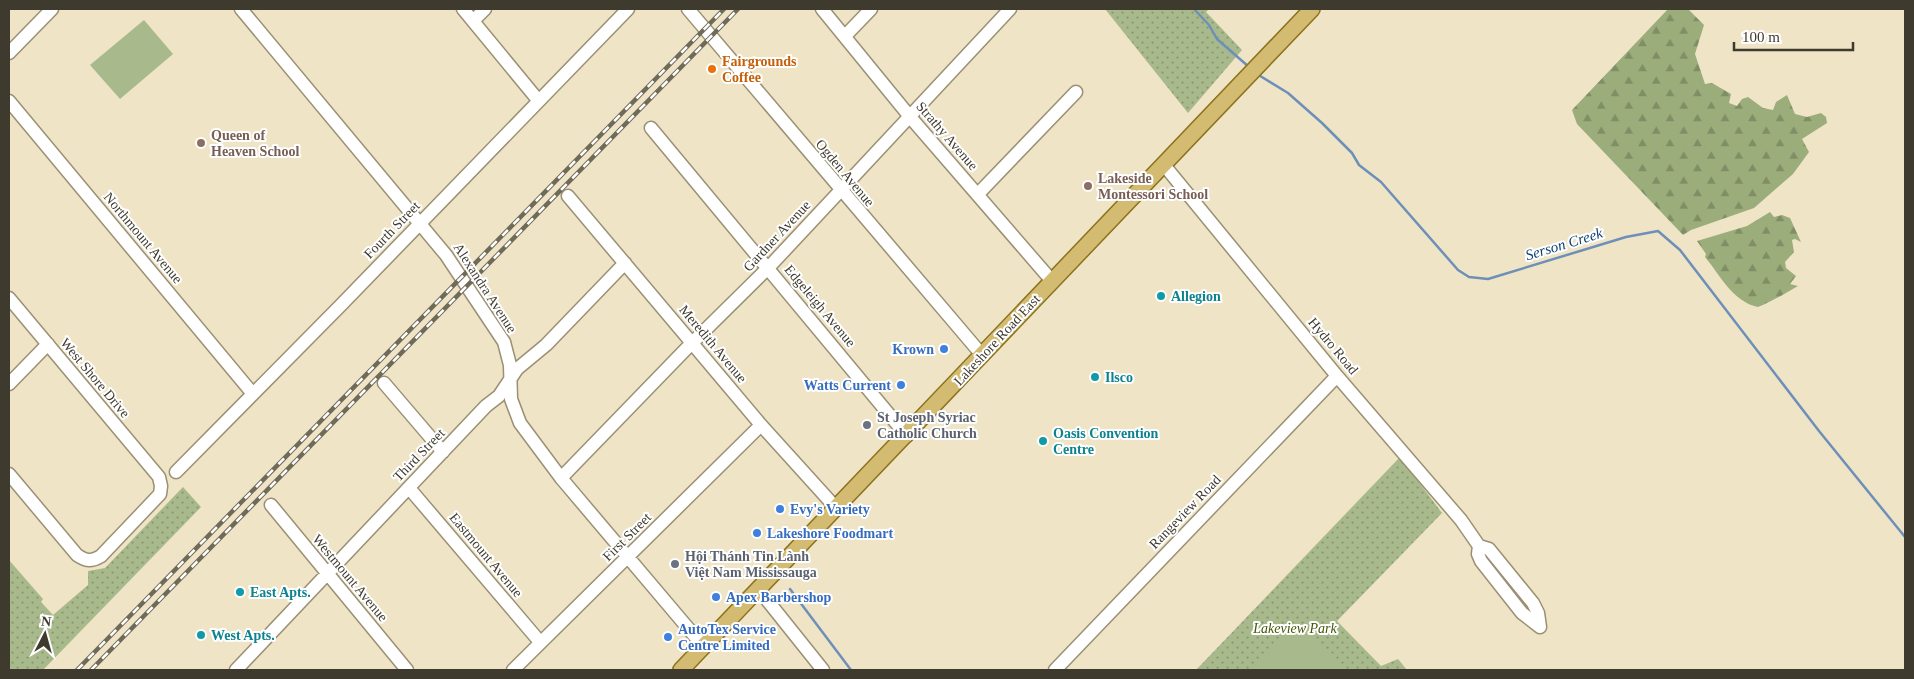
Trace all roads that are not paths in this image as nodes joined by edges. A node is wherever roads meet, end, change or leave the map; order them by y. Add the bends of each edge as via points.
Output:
1 (52, 9) edge
2 (242, 9) edge
3 (463, 9) edge
4 (485, 9) edge
5 (628, 9) edge
6 (688, 9) edge
7 (822, 9) edge
8 (871, 9) edge
9 (1010, 9) edge
10 (1312, 9) edge
11 (473, 21) junction
12 (845, 36) junction
13 (9, 53) edge
14 (1076, 92) dead end
15 (538, 100) junction
16 (9, 101) edge
17 (911, 118) junction
18 (651, 128) dead end
19 (1164, 165) junction
20 (840, 190) junction
21 (978, 194) junction
22 (568, 196) dead end
23 (420, 222) junction
24 (625, 263) junction
25 (769, 267) junction
26 (1052, 281) junction
27 (9, 298) edge
28 (48, 344) junction
29 (693, 344) junction
30 (982, 355) junction
31 (1337, 376) junction
32 (509, 379) junction
33 (384, 382) dead end
34 (9, 384) edge
35 (253, 394) junction
36 (761, 425) junction
37 (907, 436) junction
38 (443, 452) junction
39 (176, 472) dead end
40 (9, 474) edge
41 (561, 478) junction
42 (408, 488) junction
43 (271, 505) dead end
44 (837, 509) junction
45 (1479, 546) junction
46 (629, 557) junction
47 (328, 575) junction
48 (759, 590) junction
49 (540, 642) junction
50 (704, 648) junction
51 (245, 667) edge
52 (407, 670) edge
53 (513, 670) edge
54 (681, 670) edge
55 (823, 670) edge
56 (1055, 670) edge

1 - 13 street
2 - 23 street, Alexandra Avenue
3 - 11 street
4 - 11 street
5 - 15 street, Fourth Street
6 - 20 street, Ogden Avenue
7 - 12 street, Strathy Avenue
8 - 12 street
9 - 17 street, Gardner Avenue
10 - 19 main road, Lakeshore Road East
11 - 15 street
12 - 17 street, Strathy Avenue
14 - 21 street
15 - 23 street, Fourth Street
16 - 35 street, Northmount Avenue
17 - 20 street, Gardner Avenue
17 - 21 street, Strathy Avenue
18 - 25 street, Edgeleigh Avenue
19 - 26 main road, Lakeshore Road East
19 - 31 street, Hydro Road
20 - 25 street, Gardner Avenue
20 - 30 street, Ogden Avenue
21 - 26 street, Strathy Avenue
22 - 24 street, Meredith Avenue
23 - 32 street, Alexandra Avenue via 446,254 498,331 507,353
23 - 35 street, Fourth Street
24 - 29 street, Meredith Avenue
24 - 32 street, Third Street
25 - 29 street, Gardner Avenue
25 - 37 street, Edgeleigh Avenue
26 - 30 main road, Lakeshore Road East
27 - 28 street, West Shore Drive
28 - 34 street
28 - 40 street, West Shore Drive via 159,477 160,494 101,556 95,560 84,560
29 - 36 street, Meredith Avenue
29 - 41 street, Gardner Avenue
30 - 37 main road, Lakeshore Road East
31 - 45 street, Hydro Road via 1461,520
31 - 56 street, Rangeview Road
32 - 38 street, Third Street via 499,396
32 - 41 street, Alexandra Avenue via 511,399 520,423
33 - 38 street
35 - 39 street, Fourth Street
36 - 44 street, Meredith Avenue
36 - 46 street, First Street
37 - 44 main road, Lakeshore Road East
38 - 42 street, Third Street
41 - 46 street, Alexandra Avenue
42 - 47 street, Third Street
42 - 49 street, Eastmount Avenue
43 - 47 street, Westmount Avenue
44 - 48 main road, Lakeshore Road East
45 - 45 street via 1481,561 1522,614 1540,627 1533,603 1490,550
46 - 49 street, First Street
46 - 50 street, Alexandra Avenue
47 - 51 street, Third Street
47 - 52 street, Westmount Avenue
48 - 50 main road, Lakeshore Road East
48 - 55 street
49 - 53 street, First Street
50 - 54 main road, Lakeshore Road East

